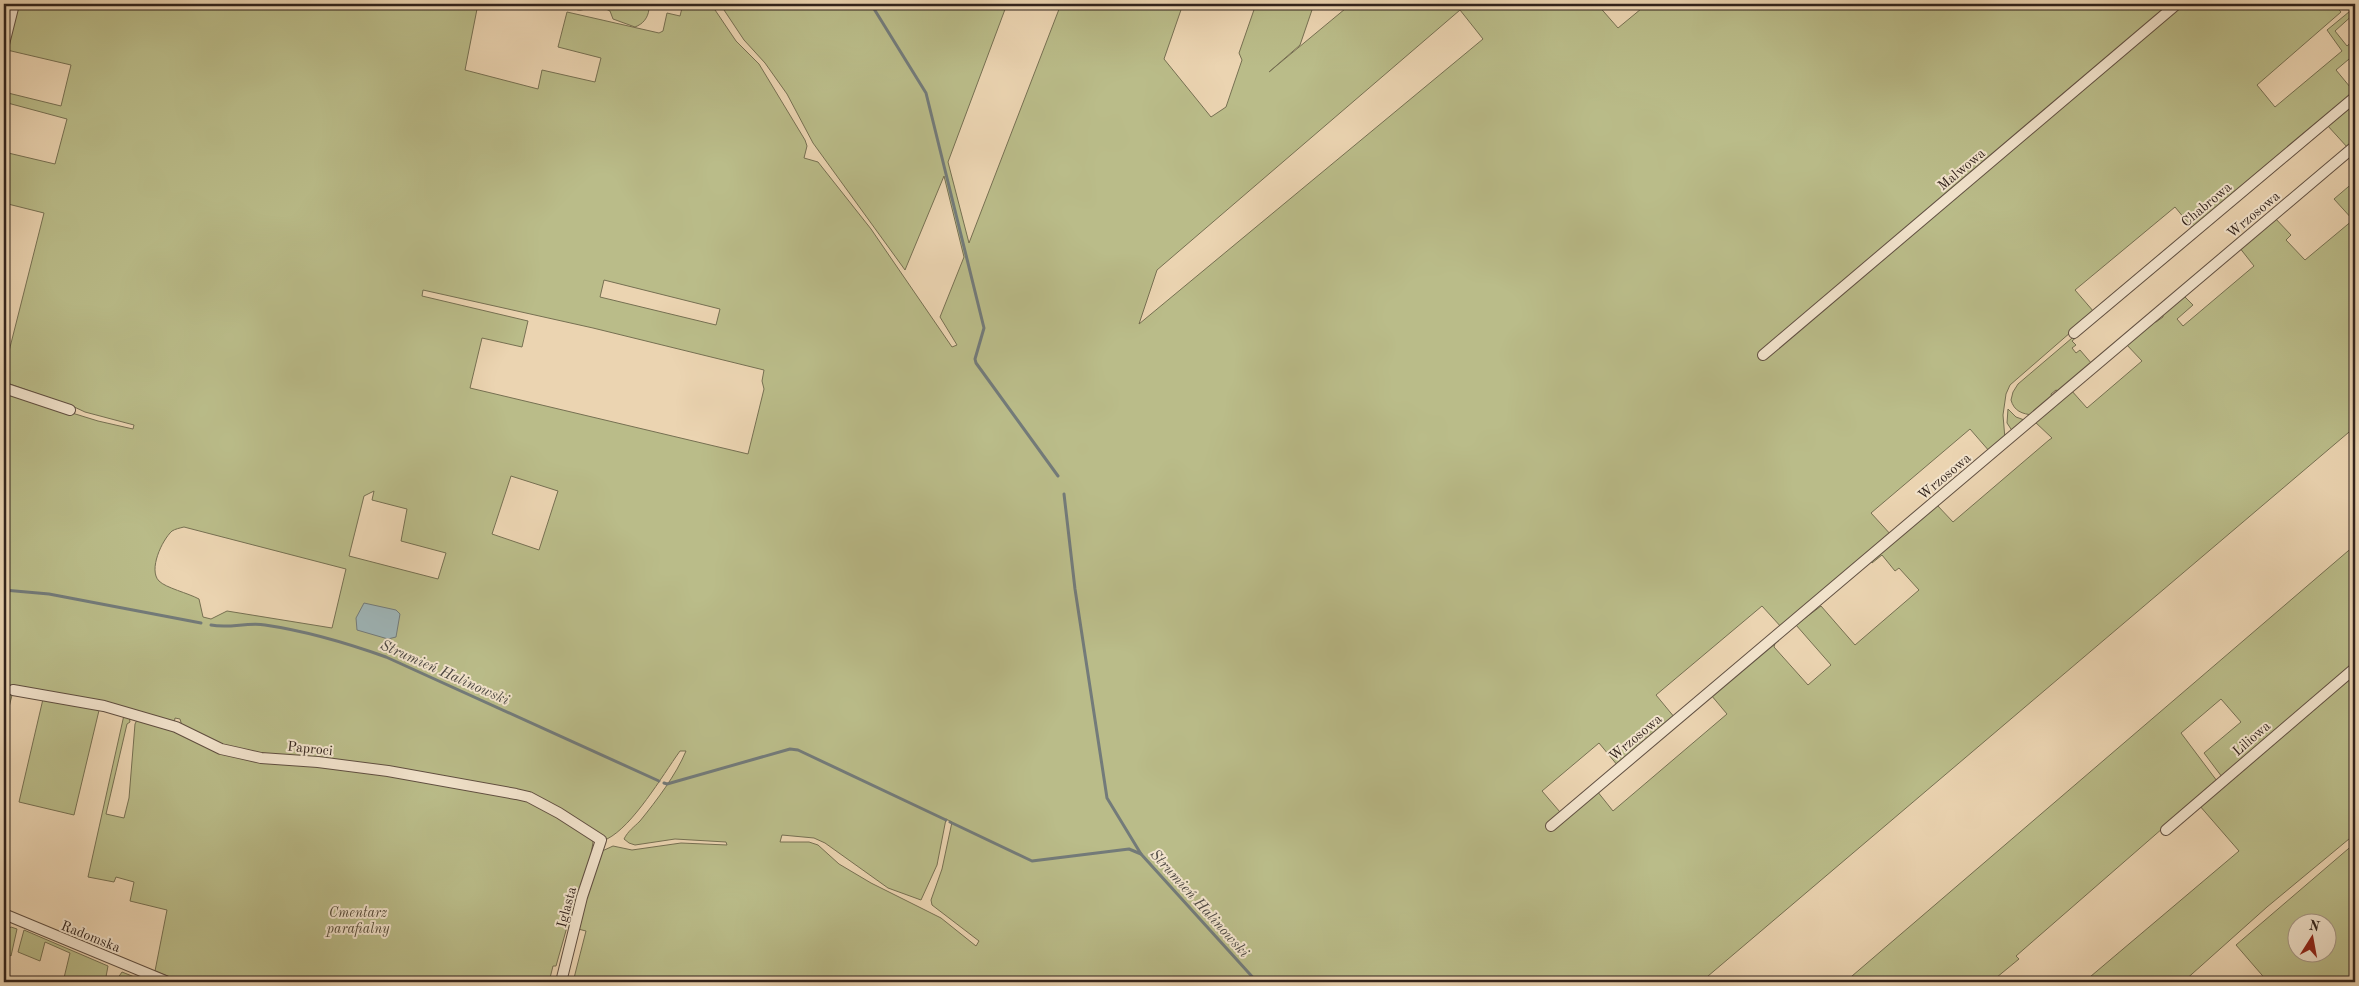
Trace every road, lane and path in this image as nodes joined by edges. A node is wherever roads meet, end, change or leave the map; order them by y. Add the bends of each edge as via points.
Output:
1 (14, 4) edge
2 (2177, 4) edge
3 (4, 44) edge
4 (2355, 97) edge
5 (2355, 146) edge
6 (2074, 333) dead end
7 (1763, 355) dead end
8 (4, 388) edge
9 (70, 410) dead end
10 (2355, 668) edge
11 (13, 690) dead end
12 (1551, 826) dead end
13 (2166, 830) dead end
14 (601, 840) joint
15 (4, 914) edge
16 (168, 982) edge
17 (561, 982) edge

1 - 3 street
2 - 7 street, Malwowa
4 - 6 street, Chabrowa
5 - 12 street, Wrzosowa
8 - 9 street
10 - 13 street, Liliowa
11 - 14 street, Paproci via 104,706 176,727 221,749 261,758 388,770 516,794 559,812
14 - 17 street, Iglasta via 582,897
15 - 16 street, Radomska

